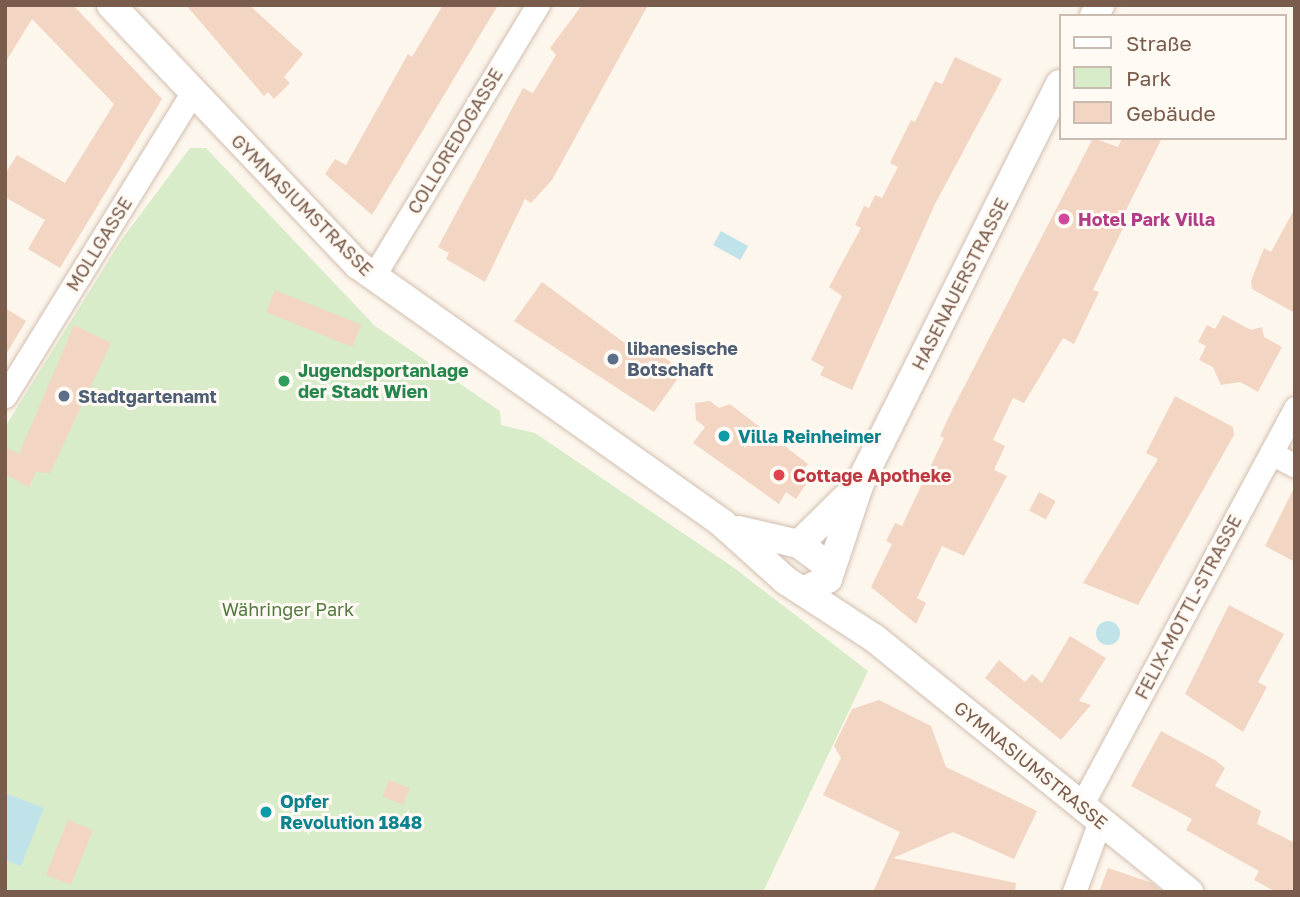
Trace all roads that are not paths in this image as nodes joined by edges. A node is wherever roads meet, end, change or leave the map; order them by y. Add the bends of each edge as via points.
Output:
1 (111, 5) edge
2 (538, 5) edge
3 (1058, 88) edge
4 (192, 93) junction
5 (373, 277) junction
6 (5, 396) edge
7 (1295, 408) edge
8 (1271, 453) junction
9 (1295, 466) edge
10 (860, 483) junction
11 (722, 523) junction
12 (793, 545) junction
13 (779, 573) junction
14 (820, 579) junction
15 (1091, 813) junction
16 (1074, 892) edge
17 (1189, 892) edge

1 - 4 street, GYMNASIUMSTRASSE
2 - 5 street, COLLOREDOGASSE
3 - 10 street, HASENAUERSTRASSE
4 - 5 street, GYMNASIUMSTRASSE
4 - 6 street, MOLLGASSE
5 - 11 street, GYMNASIUMSTRASSE
7 - 8 street, FELIX-MOTTL-STRASSE
8 - 9 street
8 - 15 street, FELIX-MOTTL-STRASSE
10 - 12 street, HASENAUERSTRASSE
10 - 14 street, HASENAUERSTRASSE
11 - 12 street, GYMNASIUMSTRASSE
11 - 13 street, GYMNASIUMSTRASSE
12 - 13 street
12 - 14 street, GYMNASIUMSTRASSE
13 - 14 street, GYMNASIUMSTRASSE
14 - 15 street, GYMNASIUMSTRASSE via 874,638
15 - 16 street, FELIX-MOTTL-STRASSE
15 - 17 street, GYMNASIUMSTRASSE

